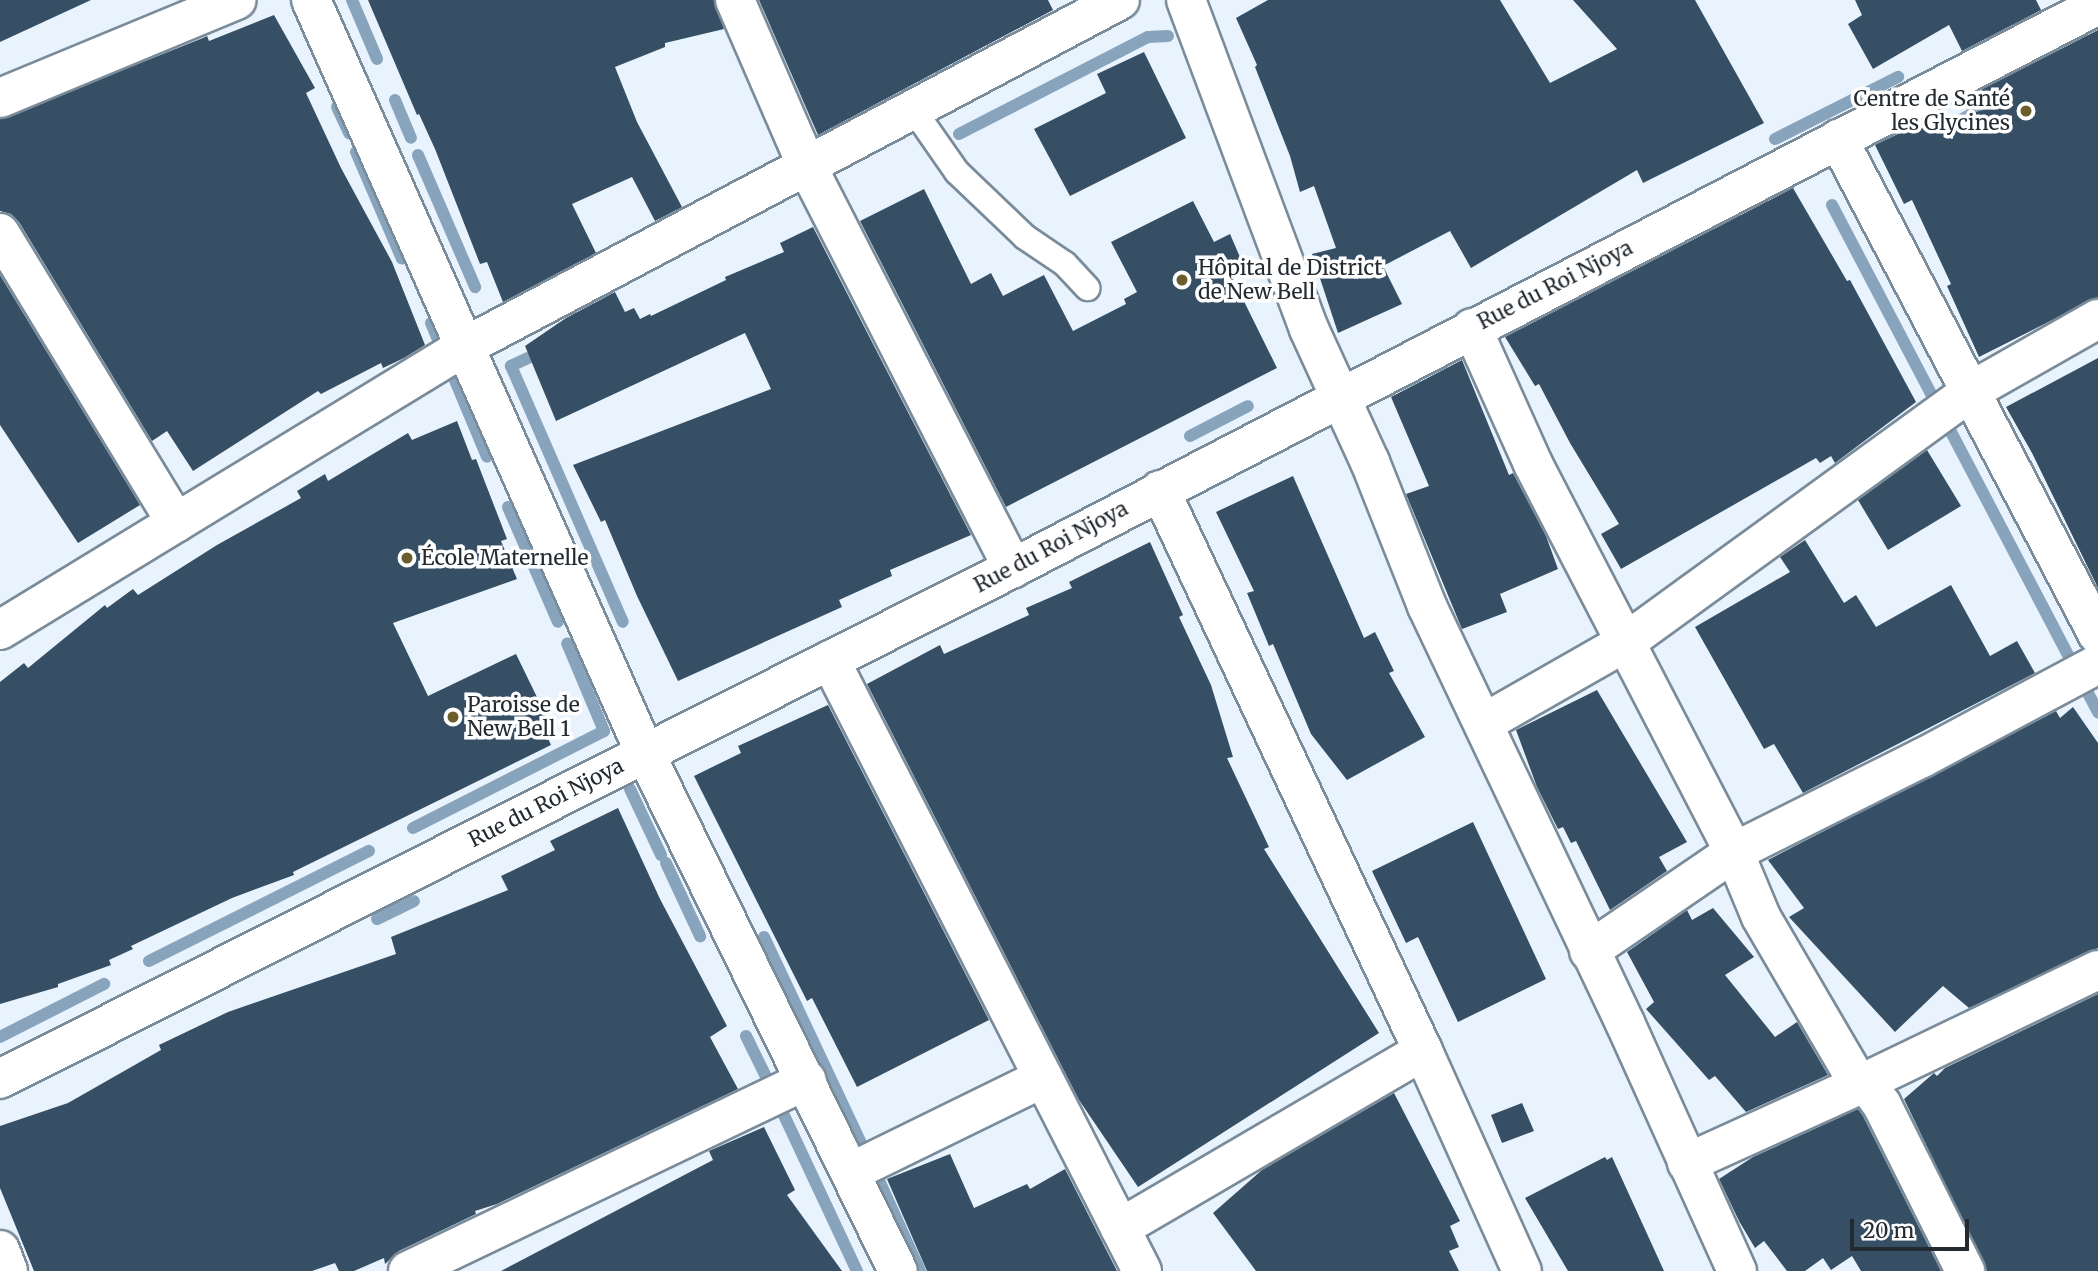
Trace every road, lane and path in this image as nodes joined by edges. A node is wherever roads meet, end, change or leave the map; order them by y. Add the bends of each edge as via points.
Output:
1 (237, 0) edge
2 (311, 0) edge
3 (735, 0) edge
4 (1120, 0) edge
5 (1186, 0) edge
6 (2098, 5) edge
7 (0, 98) edge
8 (913, 109) junction
9 (1838, 139) junction
10 (807, 166) junction
11 (0, 233) edge
12 (1087, 288) dead end
13 (2098, 319) edge
14 (1472, 328) junction
15 (464, 347) junction
16 (1971, 391) junction
17 (1338, 397) junction
18 (1160, 490) junction
19 (176, 523) junction
20 (1013, 568) junction
21 (0, 630) edge
22 (2098, 635) edge
23 (1626, 642) junction
24 (830, 660) junction
25 (2098, 664) edge
26 (1483, 723) junction
27 (645, 753) junction
28 (1734, 852) junction
29 (1589, 951) junction
30 (2098, 970) edge
31 (1423, 1051) junction
32 (1043, 1078) junction
33 (0, 1079) edge
34 (807, 1080) junction
35 (1859, 1085) junction
36 (1687, 1163) junction
37 (852, 1172) junction
38 (1120, 1228) junction
39 (0, 1250) edge
40 (413, 1270) edge
41 (8, 1271) edge
42 (898, 1271) edge
43 (1142, 1271) edge
44 (1522, 1271) edge
45 (1737, 1271) edge
46 (1965, 1271) edge

1 - 7 street
2 - 15 street
3 - 10 street
4 - 8 street
5 - 17 street
6 - 9 street, Rue du Roi Njoya
8 - 10 street
8 - 12 lane via 957,172
9 - 14 street, Rue du Roi Njoya
9 - 16 street
10 - 15 street
10 - 20 street
11 - 19 street
13 - 16 street
14 - 17 street, Rue du Roi Njoya
14 - 23 street via 1533,464
15 - 19 street
15 - 27 street
16 - 22 street
16 - 23 street
17 - 18 street, Rue du Roi Njoya
17 - 26 street via 1370,462 1427,606
18 - 20 street, Rue du Roi Njoya
18 - 31 street
19 - 21 street
20 - 24 street, Rue du Roi Njoya
23 - 26 street
23 - 28 street
24 - 27 street, Rue du Roi Njoya
24 - 32 street
25 - 28 street
26 - 29 street
27 - 33 street, Rue du Roi Njoya
27 - 34 street
28 - 29 street
28 - 35 street via 1761,917
29 - 36 street
30 - 35 street
31 - 38 street
31 - 44 street
32 - 37 street
32 - 38 street
34 - 37 street
34 - 40 street
35 - 36 street
35 - 46 street via 1870,1087 1882,1105
36 - 45 street
37 - 42 street
38 - 43 street
39 - 41 street

